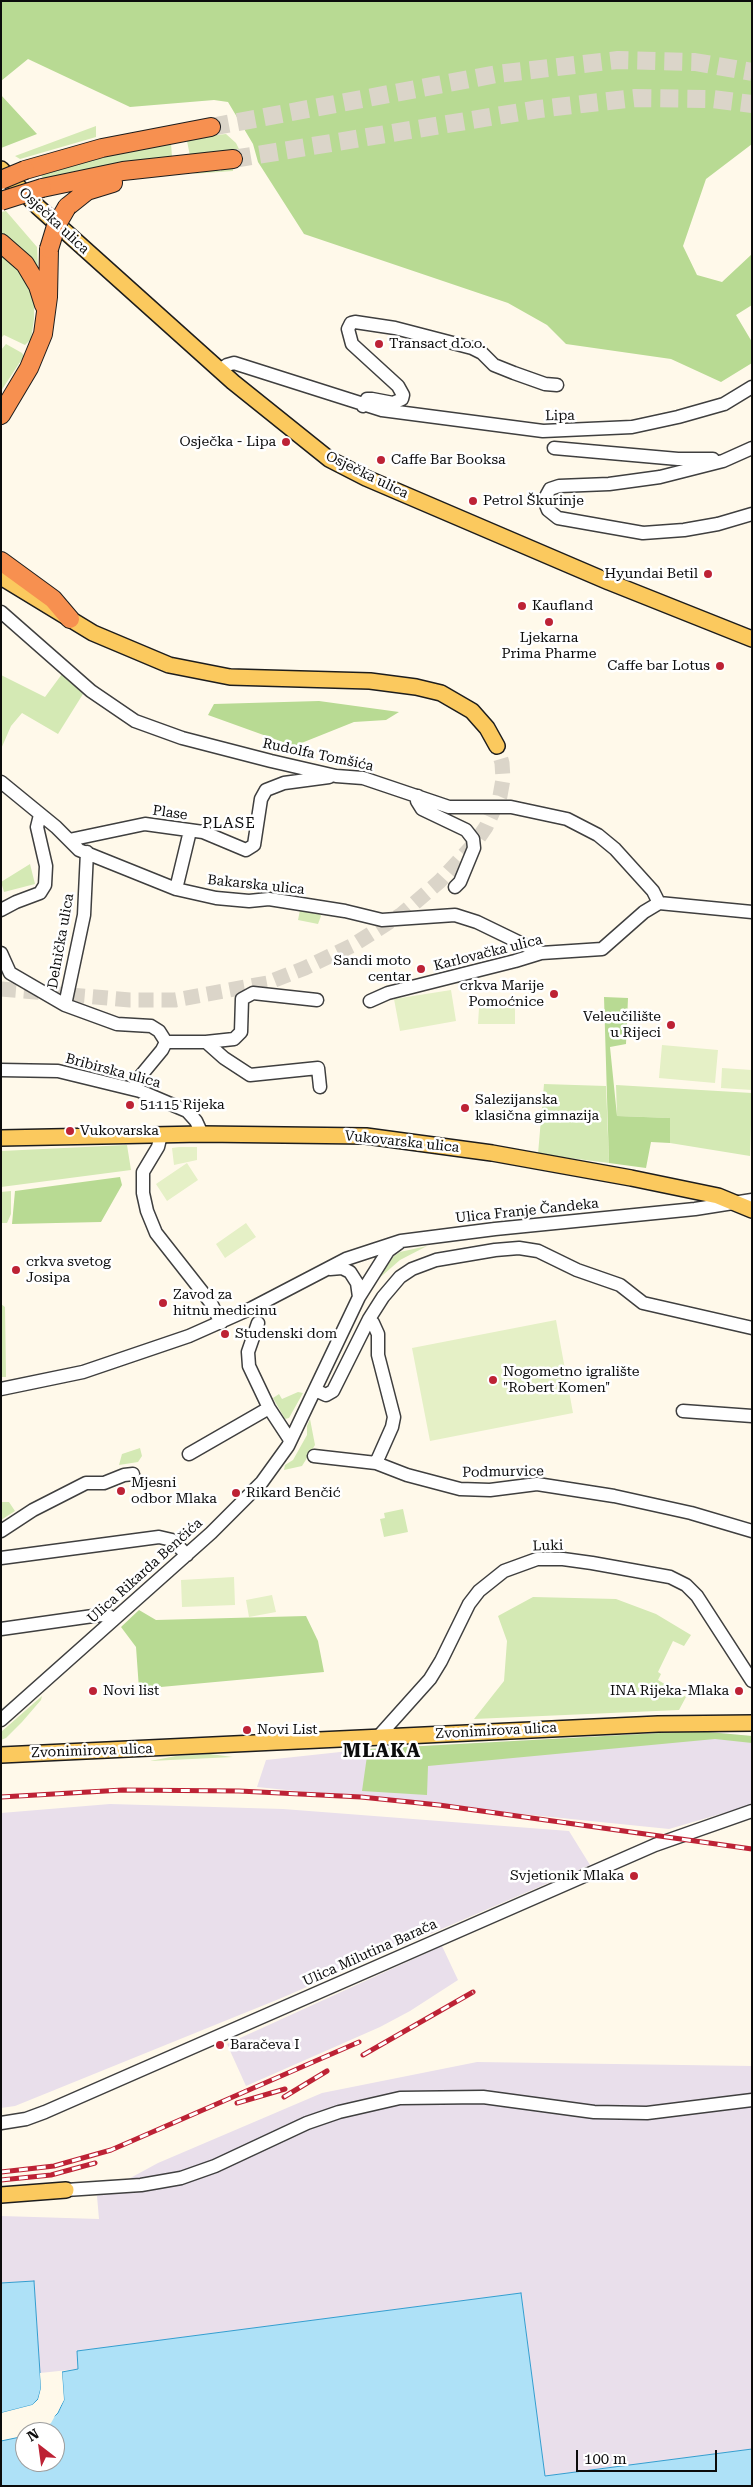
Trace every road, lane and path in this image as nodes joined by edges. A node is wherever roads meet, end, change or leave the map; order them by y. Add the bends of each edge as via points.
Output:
1 (205, 128) tunnel mouth
2 (233, 159) tunnel mouth
3 (181, 166) junction
4 (22, 167) junction
5 (1, 170) edge
6 (1, 180) edge
7 (1, 200) edge
8 (1, 244) edge
9 (46, 313) junction
10 (220, 370) junction
11 (557, 385) dead end
12 (19, 386) junction
13 (752, 387) edge
14 (364, 406) junction
15 (1, 408) edge
16 (1, 415) edge
17 (554, 448) dead end
18 (752, 448) edge
19 (723, 460) junction
20 (752, 514) edge
21 (1, 561) edge
22 (1, 577) edge
23 (1, 612) edge
24 (70, 619) junction
25 (752, 639) edge
26 (497, 746) tunnel mouth
27 (336, 776) junction
28 (1, 782) edge
29 (418, 796) junction
30 (40, 815) junction
31 (190, 831) junction
32 (69, 840) junction
33 (87, 852) junction
34 (455, 887) dead end
35 (176, 889) junction
36 (659, 904) junction
37 (1, 910) edge
38 (752, 912) edge
39 (1, 953) edge
40 (541, 953) junction
41 (317, 1000) dead end
42 (370, 1001) dead end
43 (65, 1005) junction
44 (166, 1042) junction
45 (206, 1042) junction
46 (1, 1070) edge
47 (320, 1088) dead end
48 (134, 1089) junction
49 (202, 1134) junction
50 (160, 1135) junction
51 (1, 1138) edge
52 (752, 1195) edge
53 (752, 1200) edge
54 (736, 1203) junction
55 (752, 1210) edge
56 (401, 1241) junction
57 (355, 1255) junction
58 (325, 1269) junction
59 (372, 1278) junction
60 (359, 1297) junction
61 (369, 1320) junction
62 (220, 1323) junction
63 (258, 1323) dead end
64 (752, 1328) edge
65 (1, 1389) edge
66 (314, 1390) junction
67 (268, 1408) junction
68 (683, 1412) dead end
69 (752, 1416) edge
70 (290, 1440) junction
71 (189, 1454) dead end
72 (314, 1456) dead end
73 (376, 1462) junction
74 (133, 1474) dead end
75 (1, 1531) edge
76 (752, 1532) edge
77 (187, 1555) junction
78 (1, 1558) edge
79 (113, 1620) junction
80 (1, 1629) edge
81 (752, 1681) edge
82 (1, 1720) edge
83 (752, 1723) edge
84 (378, 1737) junction
85 (1, 1755) edge
86 (752, 1811) edge
87 (752, 2100) edge
88 (1, 2123) edge
89 (66, 2190) joint
90 (1, 2195) edge

1 - 4 highway
2 - 3 highway
3 - 7 highway, bridge via 123,171
3 - 9 highway, bridge via 163,174 95,187 67,207 56,226 49,249
4 - 5 highway
4 - 6 highway, bridge
5 - 10 main road, Osječka ulica
8 - 9 highway via 14,252 33,275
9 - 12 highway via 40,344
10 - 14 street, Lipa via 234,363
10 - 25 main road, Osječka ulica via 329,459 360,475
11 - 14 street via 545,384 494,365 472,348 395,328 355,322 348,330 352,344 398,386 403,395 393,403 367,399
12 - 15 highway
12 - 16 highway
13 - 14 street, Lipa via 709,410 632,426 590,430 543,432
17 - 19 street via 678,459 720,457
18 - 19 street
19 - 20 street via 660,477 559,486 550,489 544,500 548,510 558,518 644,533 693,529
21 - 24 highway via 53,600
22 - 24 main road
23 - 27 street, Rudolfa Tomšića via 56,658 69,674 135,721 182,738
24 - 26 main road via 138,654 198,672 265,679 370,681 429,690 472,711
27 - 29 street, Rudolfa Tomšića via 363,778
27 - 31 street, Plase via 284,783 266,790 261,798 254,845 246,850 203,832
28 - 30 street, Bakarska ulica
29 - 34 street via 422,809 466,830 473,838 474,848
29 - 36 street, Rudolfa Tomšića via 449,807 511,807 567,819 598,835 615,849 653,891
30 - 32 street, Bakarska ulica
30 - 37 street via 37,827 46,866 45,884 40,893
31 - 32 street, Plase via 145,824
31 - 35 street
32 - 33 street, Bakarska ulica via 79,850
33 - 35 street, Bakarska ulica
33 - 43 street, Delnička ulica via 84,915
35 - 40 street, Bakarska ulica via 216,898 269,899 382,920 455,916 477,922
36 - 38 street
36 - 40 street, Karlovačka ulica via 644,912 602,949
39 - 43 street via 10,973
40 - 42 street, Karlovačka ulica via 388,993
41 - 45 street via 253,992 244,997 241,1004 242,1027 238,1035 230,1040
43 - 44 street via 117,1024 151,1026
44 - 45 street
44 - 48 street
45 - 47 street via 250,1075 318,1068
46 - 48 street, Bribirska ulica via 58,1071
48 - 49 street, Bribirska ulica via 187,1111
49 - 50 main road, Vukovarska ulica
49 - 54 main road, Vukovarska ulica via 360,1136 405,1140 631,1178 718,1196
50 - 51 main road, Vukovarska ulica
50 - 62 street via 158,1147 143,1172 147,1211 156,1233 210,1303
52 - 54 street
53 - 54 street, Ulica Franje Čandeka
54 - 55 main road, Vukovarska ulica
54 - 56 street, Ulica Franje Čandeka
56 - 57 street, Ulica Franje Čandeka
56 - 59 street, Ulica Rikarda Benčića via 388,1251
57 - 58 street, Ulica Franje Čandeka
57 - 59 street via 366,1260
58 - 60 street via 342,1268 350,1272 357,1283
58 - 62 street, Ulica Franje Čandeka
59 - 60 street, Ulica Rikarda Benčića
60 - 66 street, Ulica Rikarda Benčića
61 - 64 street via 396,1281 422,1264 519,1248 538,1251 577,1270 620,1285 643,1303
61 - 66 street via 333,1391 326,1395
61 - 73 street via 378,1334 381,1370 394,1417
62 - 65 street, Ulica Franje Čandeka via 96,1368
63 - 67 street via 248,1359 255,1383
66 - 70 street, Ulica Rikarda Benčića
67 - 70 street
67 - 71 street
68 - 69 street
70 - 77 street, Ulica Rikarda Benčića via 257,1488
72 - 73 street, Podmurvice
73 - 76 street, Podmurvice via 407,1475 460,1488 475,1490 537,1484 691,1513
74 - 75 street via 104,1483 86,1484 33,1510
77 - 78 street via 172,1540 158,1537
77 - 79 street, Ulica Rikarda Benčića
79 - 80 street via 100,1615
79 - 82 street, Ulica Rikarda Benčića
81 - 84 street, Luki via 697,1596 686,1585 670,1577 563,1559 537,1559 504,1571 478,1591 430,1679
83 - 84 main road, Zvonimirova ulica via 658,1724
84 - 85 main road, Zvonimirova ulica
86 - 88 street, Ulica Milutina Barača via 655,1845 45,2112
87 - 89 street via 647,2113 594,2112 483,2097 400,2098 307,2123 215,2166 181,2178 141,2185
89 - 90 main road

